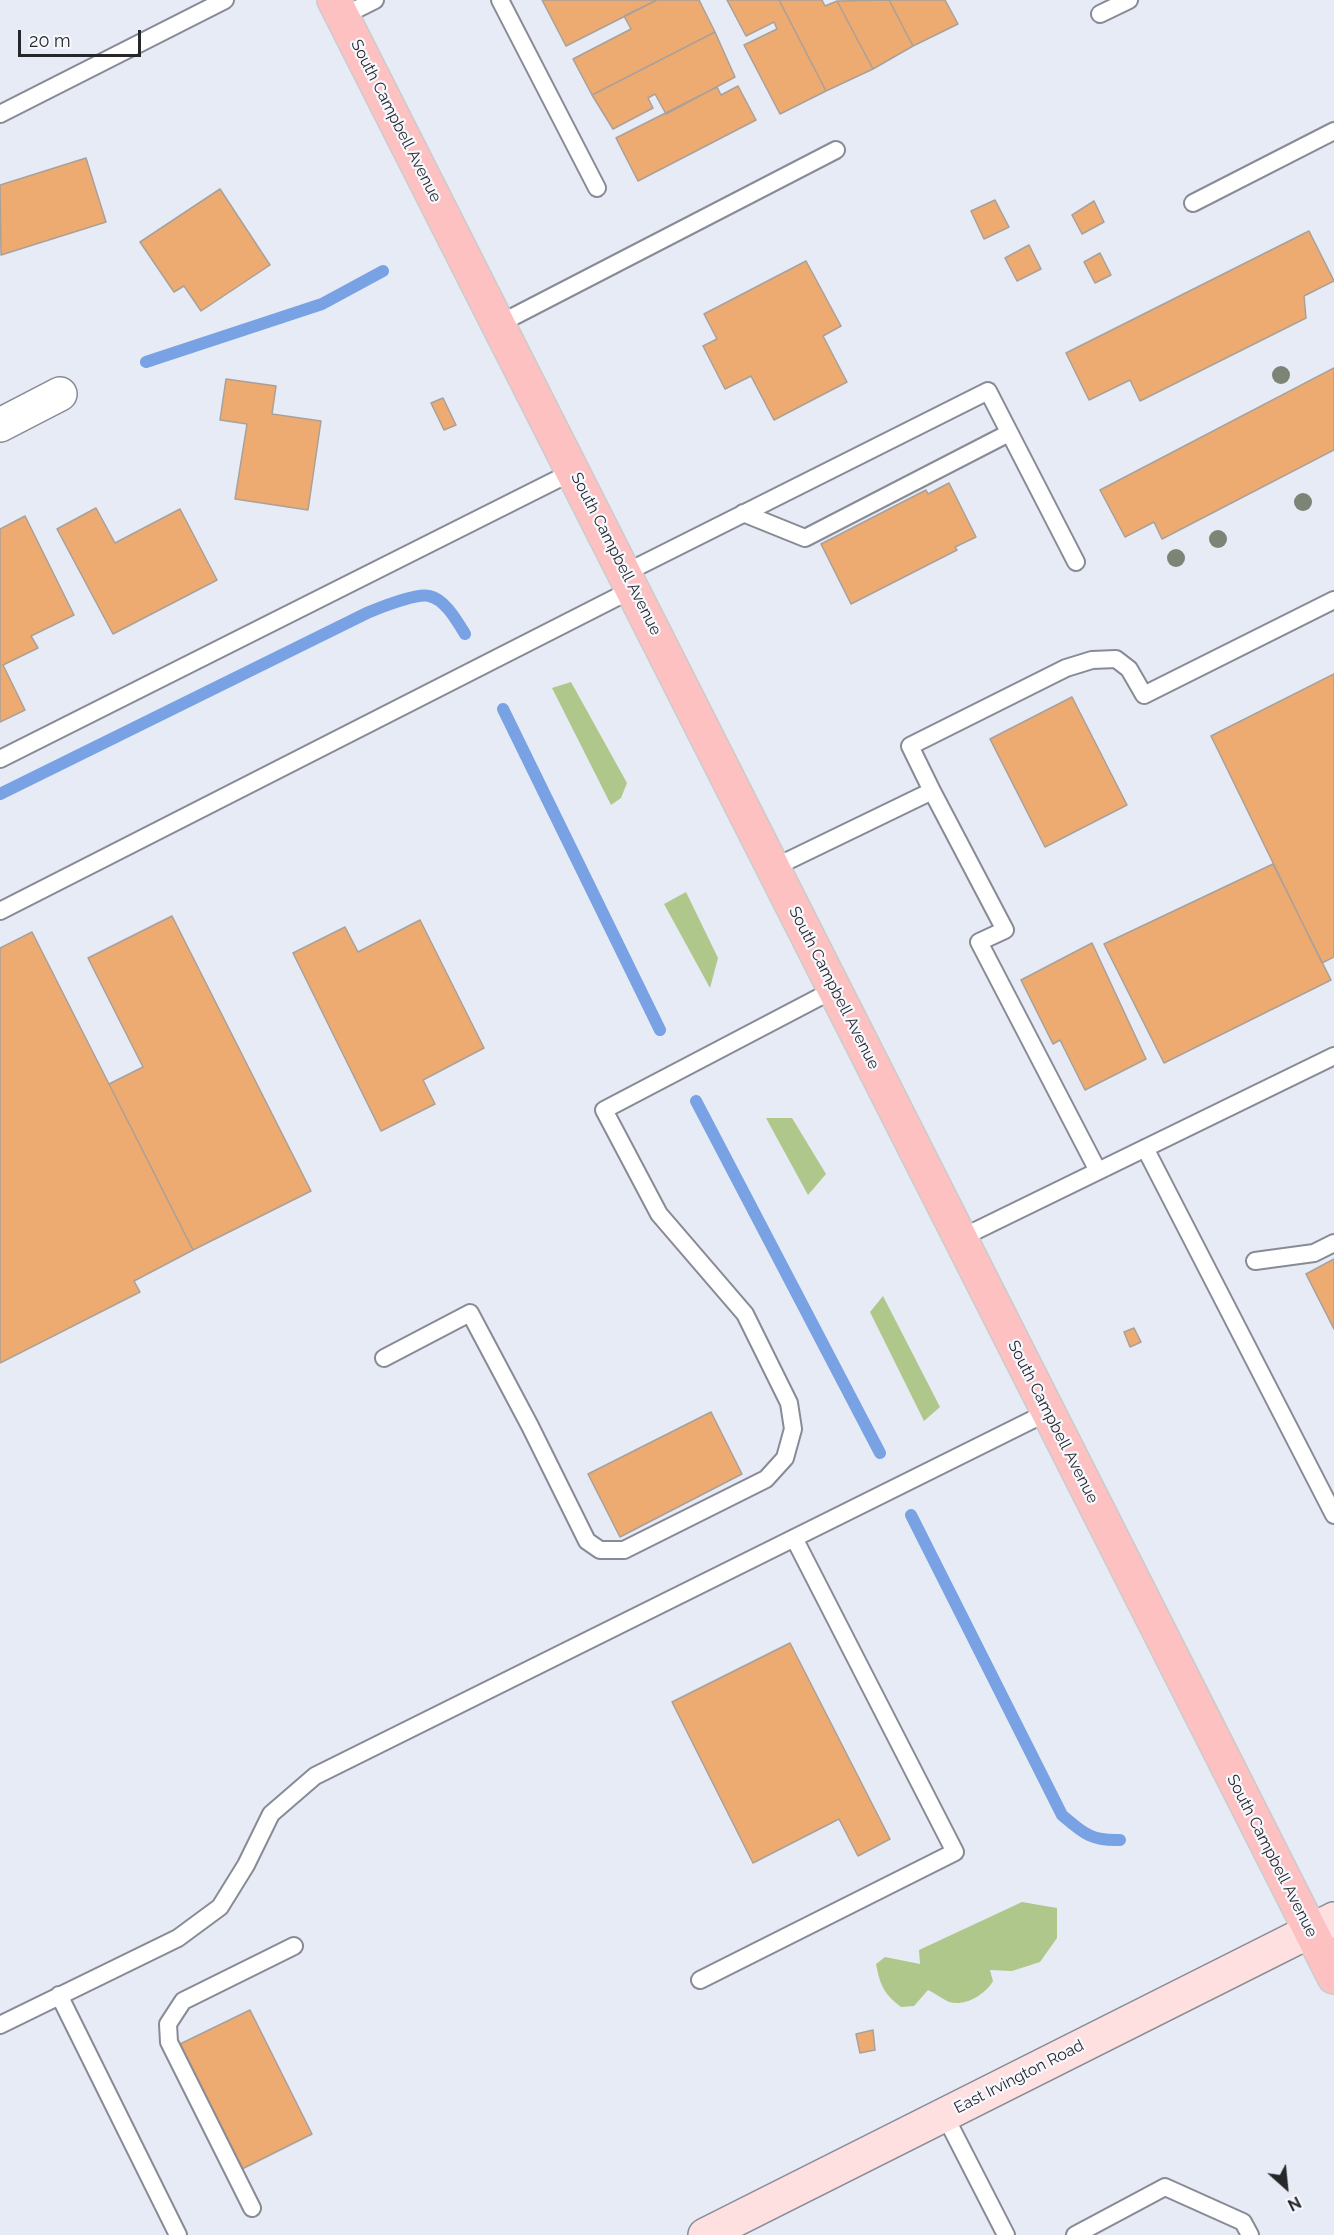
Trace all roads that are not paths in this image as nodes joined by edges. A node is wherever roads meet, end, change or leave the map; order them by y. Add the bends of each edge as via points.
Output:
1 (225, 0) edge
2 (375, 0) edge
3 (500, 0) edge
4 (1129, 0) edge
5 (338, 8) edge
6 (1100, 14) dead end
7 (0, 114) edge
8 (1334, 131) edge
9 (836, 150) dead end
10 (597, 188) dead end
11 (1193, 203) dead end
12 (499, 324) junction
13 (60, 394) dead end
14 (0, 425) edge
15 (1010, 433) junction
16 (574, 471) junction
17 (743, 513) junction
18 (1076, 562) dead end
19 (629, 581) junction
20 (1334, 600) edge
21 (0, 759) edge
22 (932, 791) junction
23 (773, 868) junction
24 (0, 911) edge
25 (835, 989) junction
26 (1334, 1056) edge
27 (1145, 1148) junction
28 (1098, 1171) junction
29 (961, 1238) junction
30 (1334, 1243) edge
31 (1255, 1261) dead end
32 (384, 1358) dead end
33 (1048, 1412) junction
34 (1334, 1515) edge
35 (794, 1539) junction
36 (1322, 1925) edge
37 (294, 1946) dead end
38 (1334, 1977) edge
39 (700, 1980) dead end
40 (59, 1995) junction
41 (0, 2025) edge
42 (944, 2114) junction
43 (252, 2208) dead end
44 (178, 2235) edge
45 (705, 2235) edge
46 (1006, 2235) edge
47 (1075, 2235) edge
48 (1250, 2235) edge

1 - 7 lane
2 - 5 lane
3 - 10 lane
4 - 6 lane
5 - 12 main road, South Campbell Avenue
8 - 11 lane
9 - 12 lane
12 - 16 main road, South Campbell Avenue
13 - 14 street
15 - 17 lane via 805,538
15 - 17 lane via 988,392
15 - 18 lane
16 - 19 main road, South Campbell Avenue
16 - 21 lane
17 - 19 lane
19 - 23 main road, South Campbell Avenue
19 - 24 lane
20 - 22 lane via 1144,695 1130,669 1116,659 1092,660 1066,668 910,746
22 - 23 lane
22 - 28 lane via 1005,930 979,942
23 - 25 main road, South Campbell Avenue
25 - 29 main road, South Campbell Avenue
25 - 32 lane via 603,1110 659,1214 745,1314 789,1403 793,1429 785,1458 766,1479 624,1550 600,1550 587,1541 470,1313
26 - 27 lane
27 - 28 lane
27 - 34 lane
28 - 29 lane
29 - 33 main road, South Campbell Avenue
30 - 31 lane via 1314,1253
33 - 35 lane
33 - 36 main road, South Campbell Avenue
35 - 39 lane via 956,1852
35 - 40 lane via 315,1776 271,1814 220,1906 178,1938
36 - 38 main road, South Campbell Avenue
36 - 42 main road, East Irvington Road
37 - 43 lane via 183,2001 168,2024 169,2043
40 - 41 lane
40 - 44 lane
42 - 45 main road, East Irvington Road
42 - 46 lane
47 - 48 lane via 1164,2187 1243,2222

